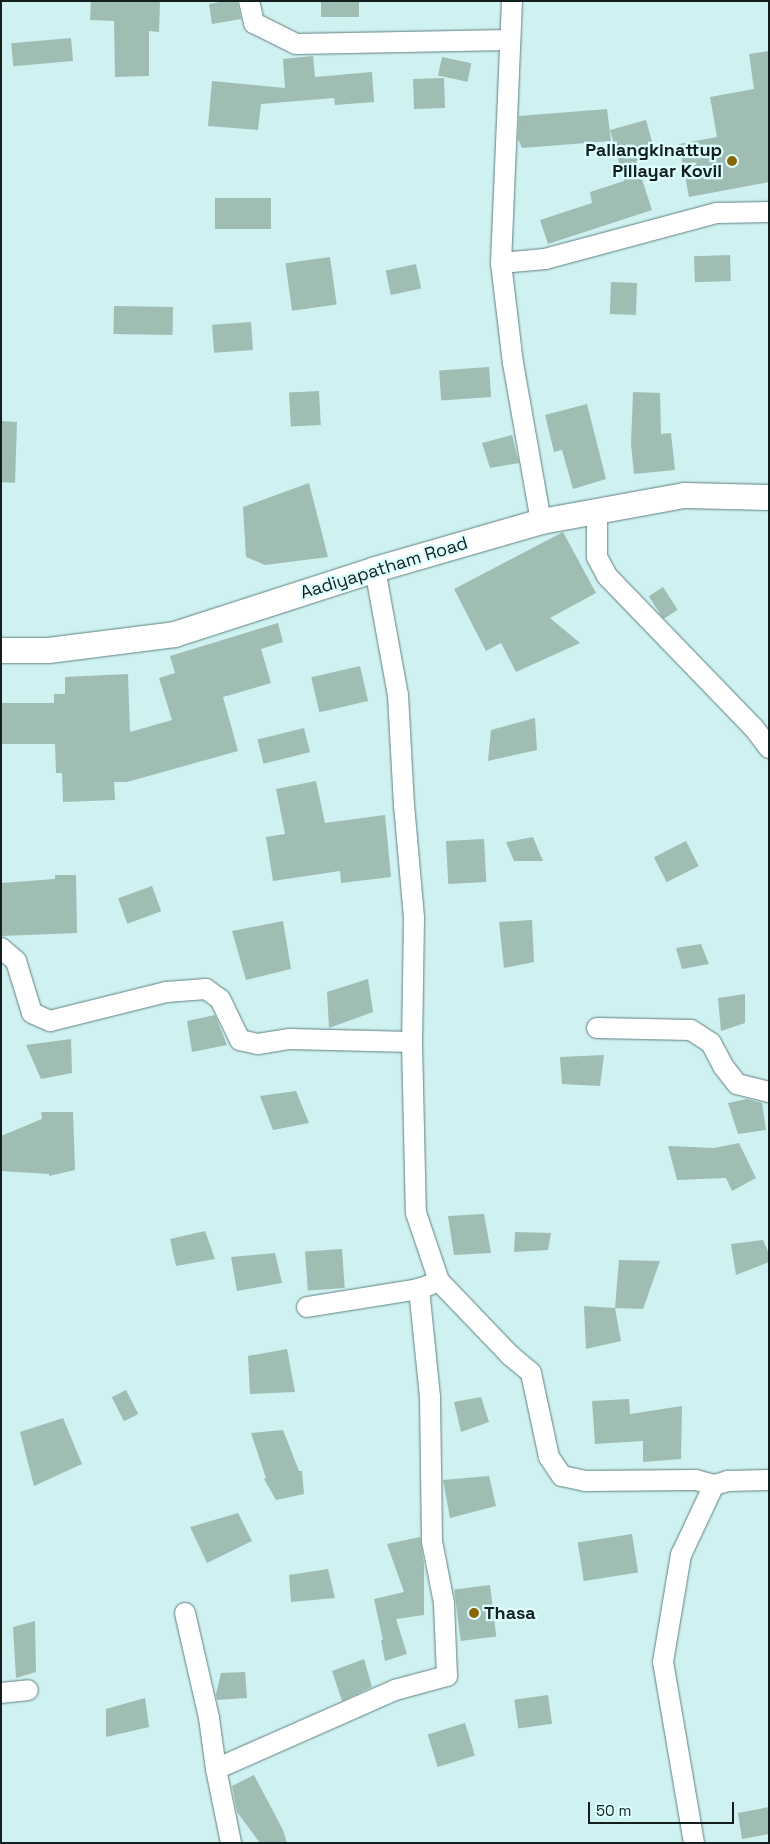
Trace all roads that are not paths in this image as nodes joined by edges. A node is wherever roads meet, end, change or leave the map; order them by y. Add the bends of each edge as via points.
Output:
1 (249, 1) edge
2 (512, 1) edge
3 (510, 40) junction
4 (769, 212) edge
5 (500, 263) junction
6 (769, 497) edge
7 (597, 511) junction
8 (541, 521) junction
9 (376, 569) junction
10 (1, 650) edge
11 (769, 748) edge
12 (1, 948) edge
13 (597, 1028) dead end
14 (412, 1042) junction
15 (769, 1092) edge
16 (439, 1281) junction
17 (419, 1289) junction
18 (306, 1307) dead end
19 (769, 1480) edge
20 (714, 1485) junction
21 (185, 1613) dead end
22 (28, 1690) dead end
23 (1, 1693) edge
24 (216, 1769) junction
25 (231, 1843) edge
26 (694, 1843) edge

1 - 3 street via 254,23 296,44
2 - 3 street
3 - 5 street
4 - 5 street via 717,213 545,258
5 - 8 street via 513,363
6 - 7 street, Aadiyapatham Road via 684,495
7 - 8 street, Aadiyapatham Road
7 - 11 street via 597,557 607,576 754,728
8 - 9 street, Aadiyapatham Road
9 - 10 street, Aadiyapatham Road via 174,634 48,650
9 - 14 street via 398,695 414,918
12 - 14 street via 16,961 32,1013 50,1021 166,992 206,988 220,999 240,1040 258,1044 290,1039
13 - 15 street via 691,1030 711,1043 737,1084
14 - 16 street via 416,1213
16 - 17 street
16 - 20 street via 510,1356 531,1373 549,1457 562,1476 585,1482 696,1480
17 - 18 street
17 - 24 street via 430,1397 432,1541 444,1603 446,1676 395,1690
19 - 20 street via 728,1481
20 - 26 street via 682,1555 663,1662
21 - 24 street via 209,1718
22 - 23 street
24 - 25 street

